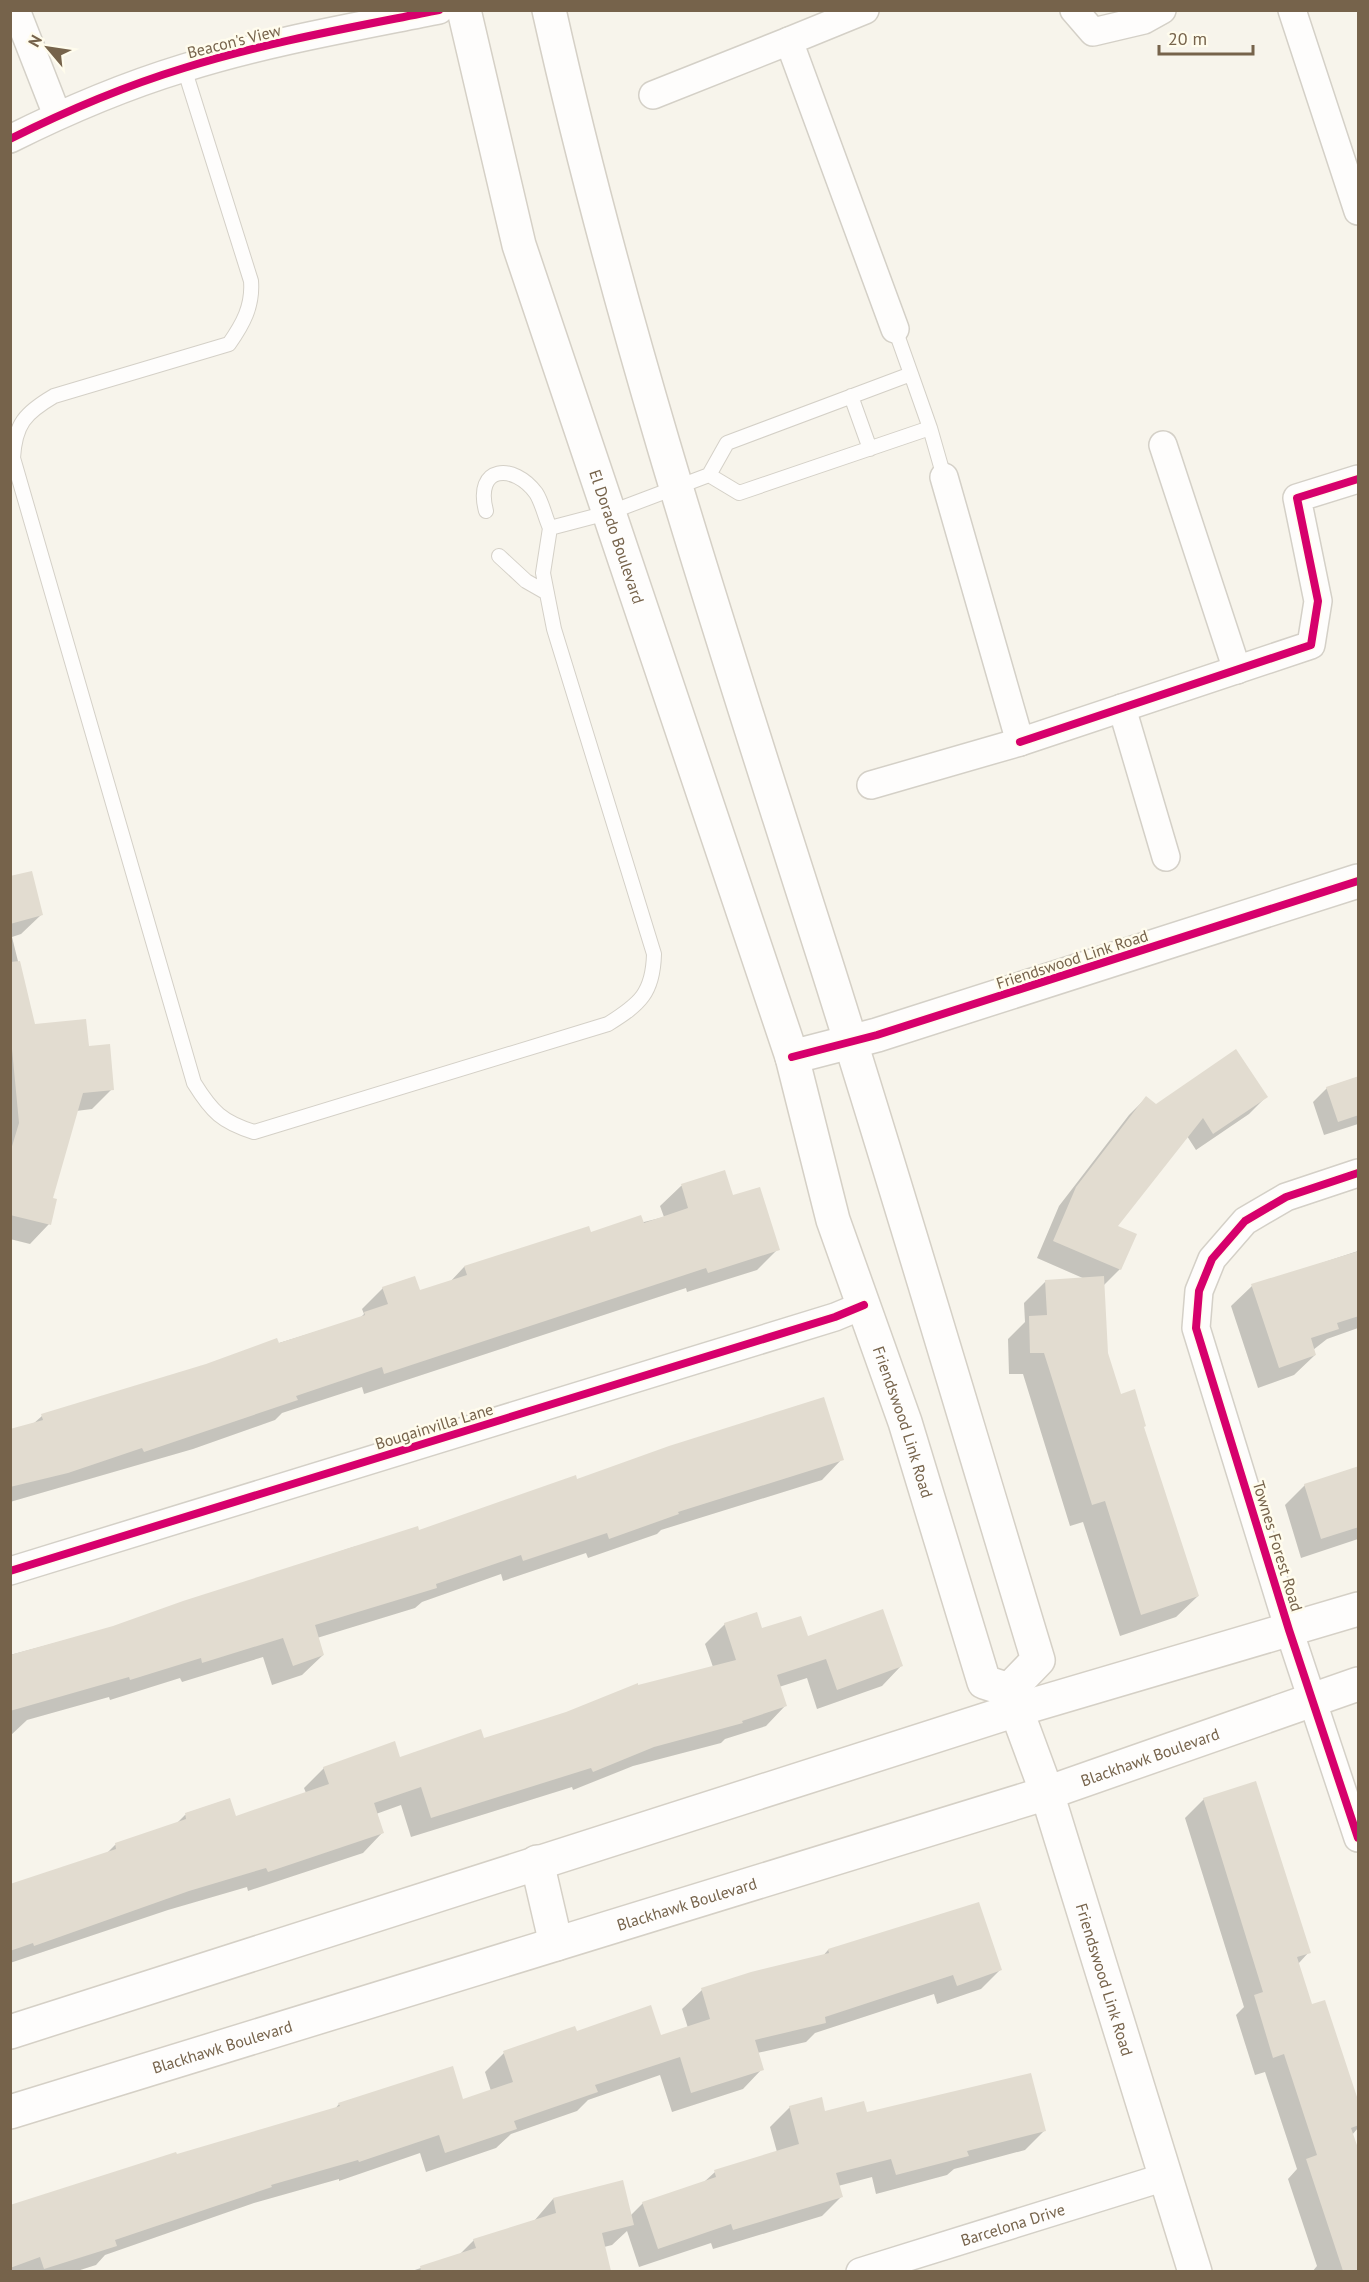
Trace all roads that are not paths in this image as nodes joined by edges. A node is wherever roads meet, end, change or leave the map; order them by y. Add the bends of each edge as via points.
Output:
1 (16, 10) edge
2 (439, 10) edge
3 (464, 10) edge
4 (549, 10) edge
5 (865, 10) edge
6 (1074, 10) edge
7 (1162, 10) edge
8 (1292, 10) edge
9 (789, 41) junction
10 (184, 68) junction
11 (653, 95) dead end
12 (57, 116) junction
13 (10, 139) edge
14 (1359, 211) edge
15 (895, 329) joint
16 (911, 374) junction
17 (851, 396) junction
18 (930, 428) junction
19 (1163, 445) dead end
20 (870, 448) junction
21 (709, 475) junction
22 (944, 477) joint
23 (1359, 479) edge
24 (675, 488) junction
25 (486, 511) dead end
26 (611, 512) junction
27 (550, 528) junction
28 (499, 556) dead end
29 (547, 593) junction
30 (1237, 670) junction
31 (1122, 708) junction
32 (1020, 742) junction
33 (871, 785) dead end
34 (1166, 856) dead end
35 (1359, 881) edge
36 (851, 1043) junction
37 (792, 1057) junction
38 (1359, 1173) edge
39 (864, 1305) junction
40 (10, 1571) edge
41 (1359, 1609) edge
42 (1290, 1630) junction
43 (1359, 1684) edge
44 (1312, 1698) junction
45 (1013, 1700) junction
46 (1047, 1792) junction
47 (1359, 1838) edge
48 (537, 1862) junction
49 (556, 1944) junction
50 (10, 2032) edge
51 (10, 2112) edge
52 (1165, 2176) junction
53 (860, 2271) edge
54 (1195, 2271) edge

1 - 12 street
2 - 10 street, Beacon's View via 335,30
3 - 26 main road, El Dorado Boulevard via 519,245
4 - 24 main road via 582,155
5 - 9 street
6 - 7 street via 1093,32 1144,20
8 - 14 street
9 - 11 street
9 - 15 street
10 - 12 street, Beacon's View
10 - 29 lane via 251,281 252,296 244,323 228,344 54,396 23,420 14,437 13,458 194,1083 211,1110 231,1125 254,1132 608,1024 645,996 654,976 654,954 554,629
12 - 13 street, Beacon's View
15 - 16 lane
16 - 17 lane
16 - 18 lane
17 - 20 lane
17 - 21 lane via 727,443
18 - 20 lane
18 - 22 lane
19 - 30 street
20 - 21 lane via 739,493
21 - 24 lane
22 - 32 street
23 - 30 street via 1297,498 1318,601 1311,645
24 - 26 lane
24 - 36 main road
25 - 27 lane via 484,482 507,473 522,479 536,494
26 - 27 lane
26 - 37 main road, El Dorado Boulevard
27 - 29 lane via 543,573
28 - 29 lane
30 - 31 street
31 - 32 street
31 - 34 street
32 - 33 street
35 - 36 main road, Friendswood Link Road
36 - 37 main road, Friendswood Link Road
36 - 45 main road via 1038,1660
37 - 39 main road, Friendswood Link Road via 833,1220
38 - 42 street, Townes Forest Road via 1286,1197 1245,1221 1212,1259 1199,1291 1196,1328
39 - 40 street, Bougainvilla Lane
39 - 45 main road, Friendswood Link Road via 905,1422 984,1682
41 - 42 main road
42 - 44 street, Townes Forest Road
42 - 45 main road
43 - 44 main road, Blackhawk Boulevard
44 - 46 main road, Blackhawk Boulevard
44 - 47 street, Townes Forest Road
45 - 46 main road, Friendswood Link Road
45 - 48 main road
46 - 49 main road, Blackhawk Boulevard
46 - 52 main road, Friendswood Link Road
48 - 49 main road
48 - 50 main road
49 - 51 main road, Blackhawk Boulevard
52 - 53 street, Barcelona Drive
52 - 54 main road, Friendswood Link Road

